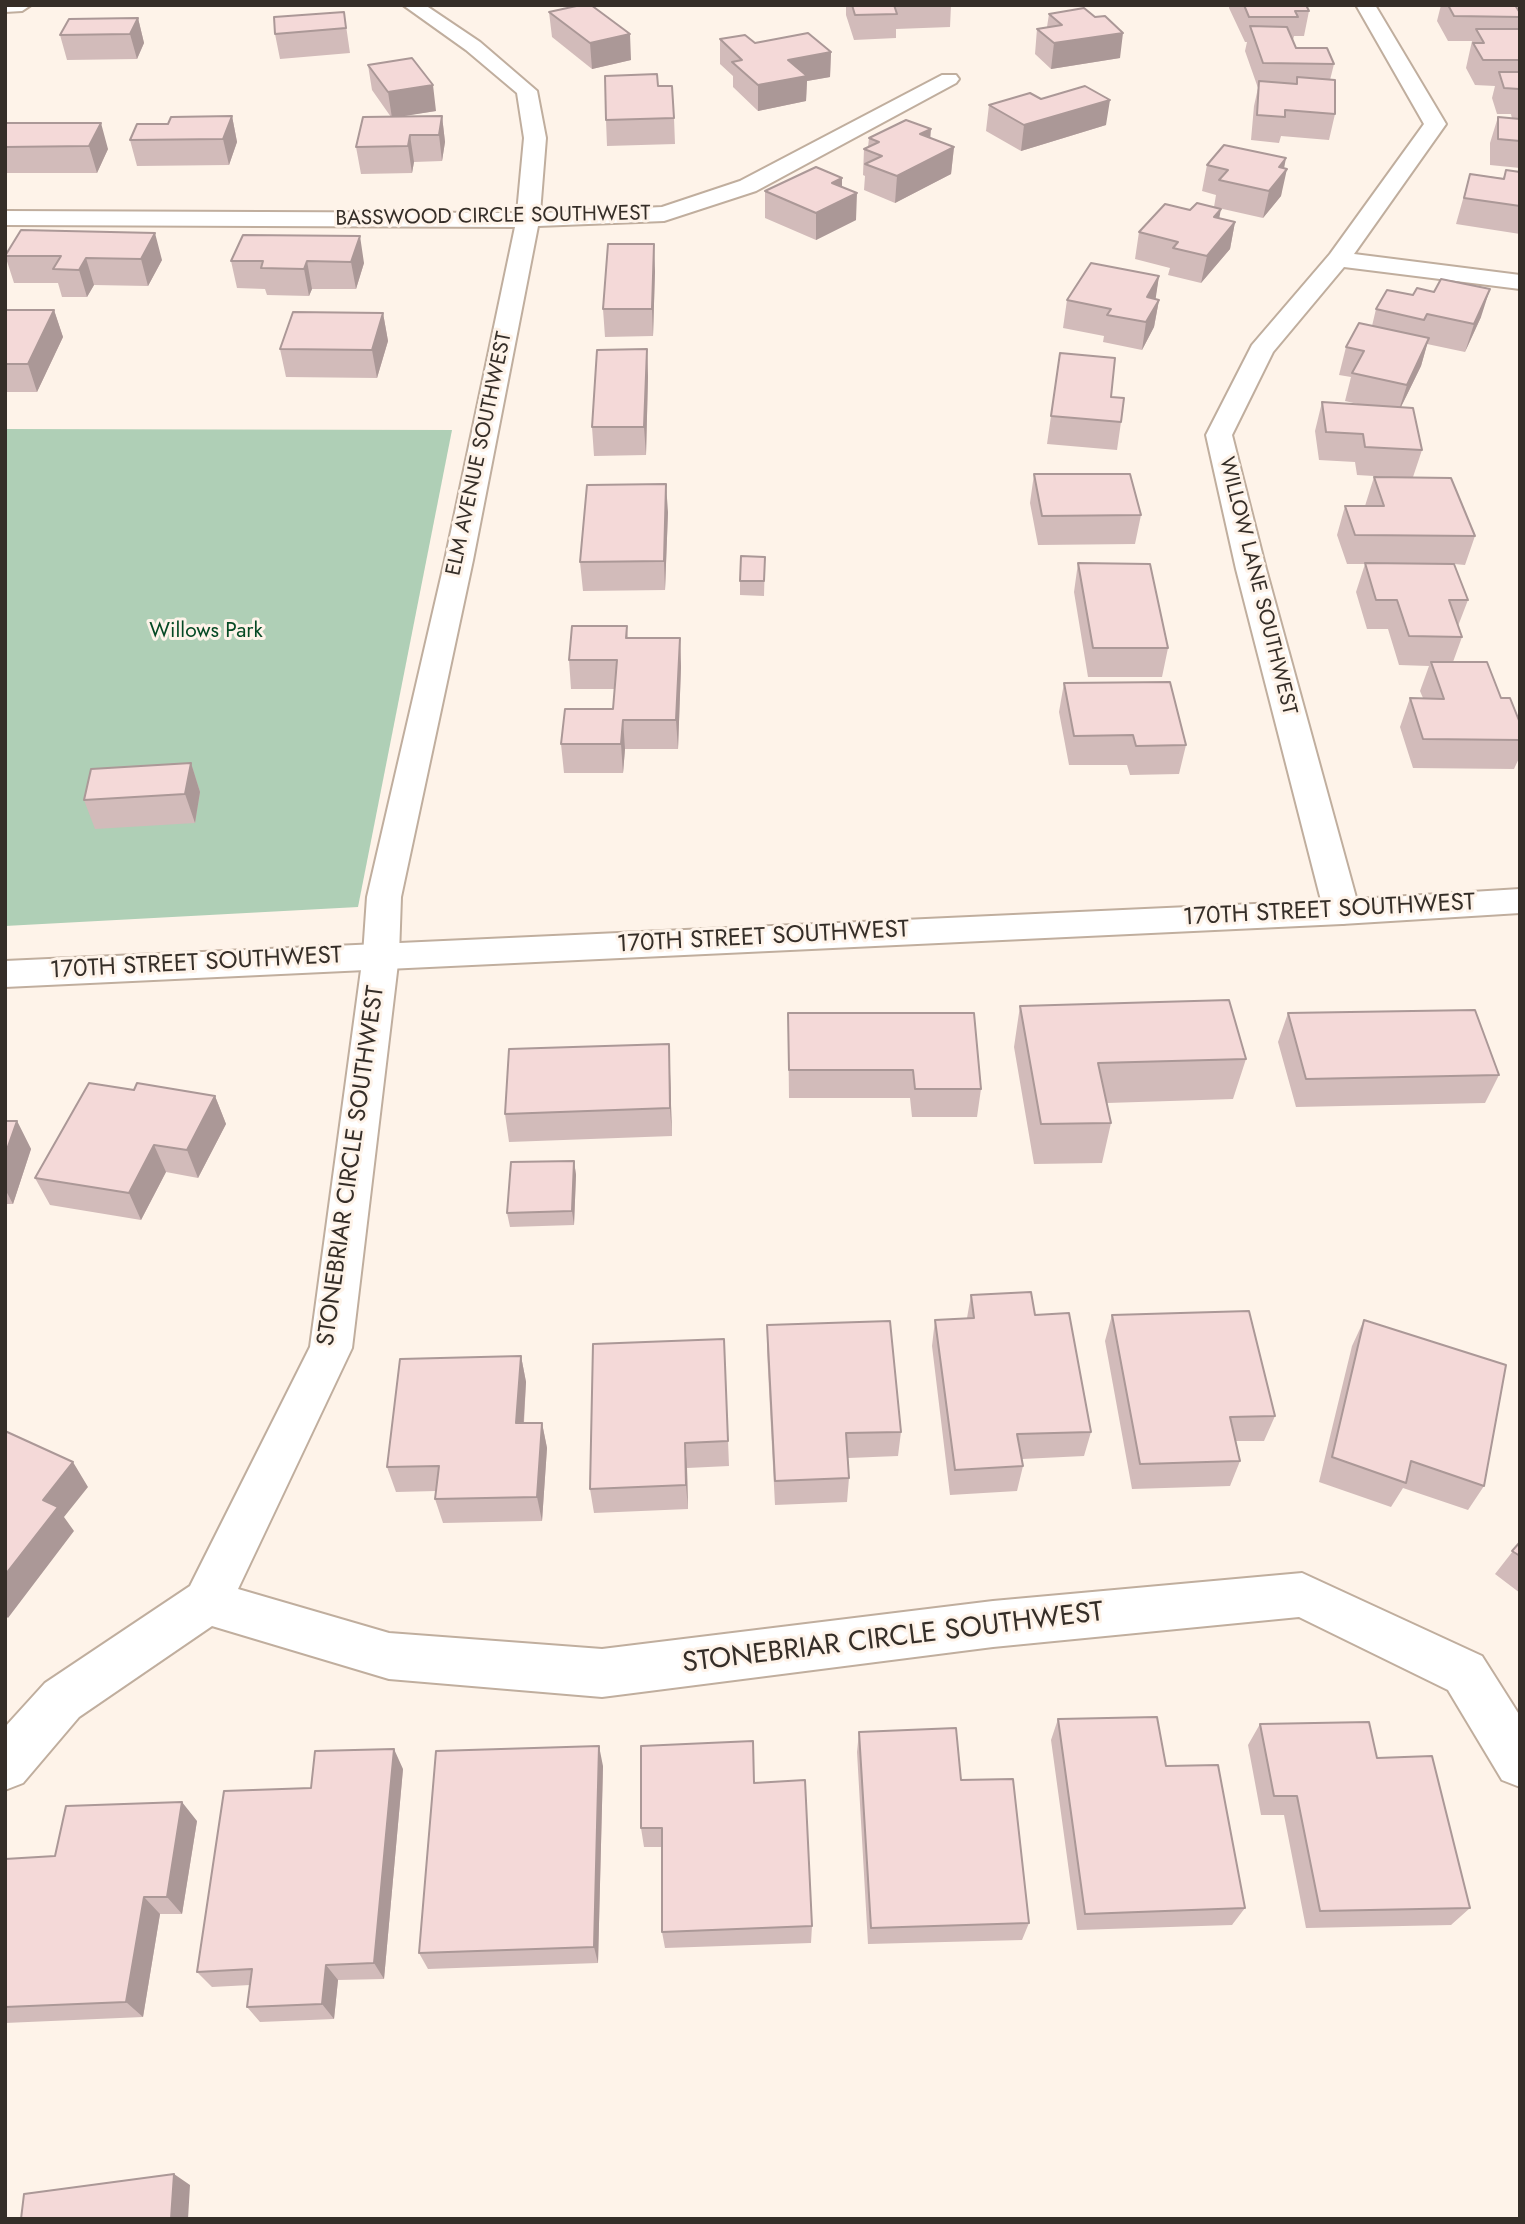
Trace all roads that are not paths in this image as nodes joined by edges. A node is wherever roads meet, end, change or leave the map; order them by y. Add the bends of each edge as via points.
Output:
1 (22, 5) edge
2 (412, 5) edge
3 (1365, 5) edge
4 (5, 6) edge
5 (949, 79) dead end
6 (5, 218) edge
7 (528, 220) junction
8 (1338, 259) junction
9 (1520, 282) edge
10 (1520, 901) edge
11 (1342, 912) junction
12 (381, 955) junction
13 (5, 974) edge
14 (207, 1602) junction
15 (1520, 1762) edge
16 (5, 1765) edge

1 - 4 street
2 - 7 street, ELM AVENUE SOUTHWEST via 473,46 527,91 535,138
3 - 8 street, WILLOW LANE SOUTHWEST via 1435,124
5 - 7 street, BASSWOOD CIRCLE SOUTHWEST via 748,186 663,214
6 - 7 street, BASSWOOD CIRCLE SOUTHWEST
7 - 12 street, ELM AVENUE SOUTHWEST via 384,897
8 - 9 street
8 - 11 street, WILLOW LANE SOUTHWEST via 1261,350 1219,435
10 - 11 street, 170TH STREET SOUTHWEST
11 - 12 street, 170TH STREET SOUTHWEST
12 - 13 street, 170TH STREET SOUTHWEST
12 - 14 street, STONEBRIAR CIRCLE SOUTHWEST via 331,1348
14 - 15 street, STONEBRIAR CIRCLE SOUTHWEST via 389,1656 601,1673 993,1624 1302,1595 1465,1673
14 - 16 street, STONEBRIAR CIRCLE SOUTHWEST via 62,1700

